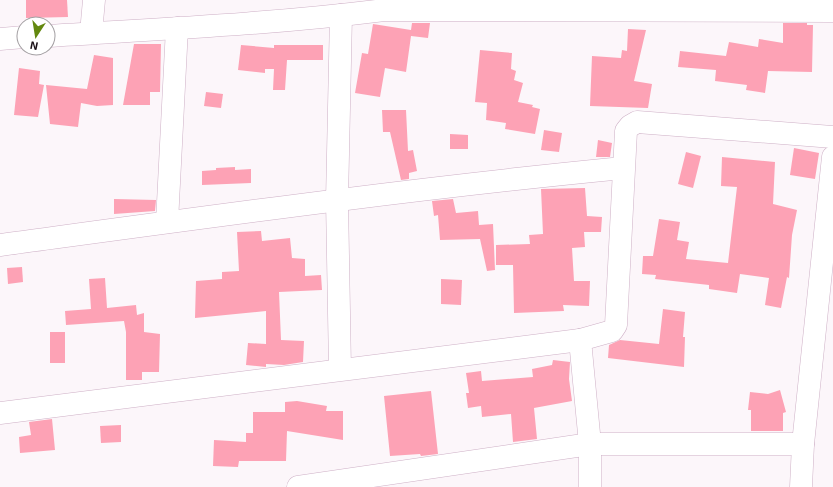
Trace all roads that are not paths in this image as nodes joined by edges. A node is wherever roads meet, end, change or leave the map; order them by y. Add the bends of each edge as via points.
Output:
1 (94, 0) edge
2 (385, 5) edge
3 (833, 11) edge
4 (341, 15) junction
5 (177, 28) junction
6 (91, 33) junction
7 (56, 35) edge
8 (16, 38) edge
9 (0, 39) edge
10 (833, 137) edge
11 (833, 156) edge
12 (623, 168) junction
13 (337, 200) junction
14 (167, 222) junction
15 (0, 245) edge
16 (827, 258) edge
17 (580, 340) junction
18 (340, 369) junction
19 (0, 413) edge
20 (590, 444) junction
21 (803, 444) junction
22 (298, 487) edge
23 (590, 487) edge
24 (801, 487) edge

1 - 6 street
2 - 3 street
2 - 4 street
4 - 5 street
4 - 13 street
5 - 6 street
5 - 14 street
6 - 7 street
8 - 9 street
10 - 12 street via 637,122 626,132
11 - 16 street
12 - 13 street
12 - 17 street via 616,325 612,331
13 - 14 street
13 - 18 street
14 - 15 street
16 - 21 street
17 - 18 street
17 - 20 street
18 - 19 street
20 - 21 street
20 - 22 street
20 - 23 street
21 - 24 street

